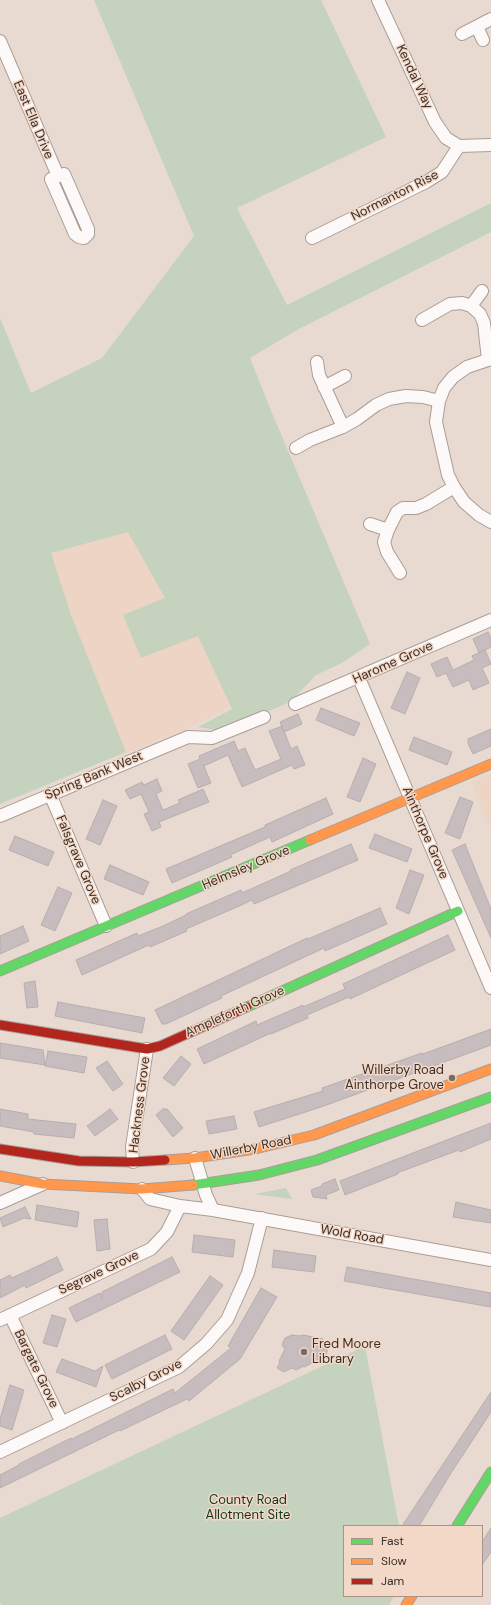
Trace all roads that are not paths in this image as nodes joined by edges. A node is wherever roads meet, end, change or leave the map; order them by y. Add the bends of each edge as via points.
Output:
1 (378, 0) edge
2 (491, 19) edge
3 (477, 27) junction
4 (462, 34) dead end
5 (483, 40) dead end
6 (0, 41) edge
7 (459, 146) junction
8 (491, 146) edge
9 (58, 176) junction
10 (312, 238) dead end
11 (482, 290) dead end
12 (472, 306) junction
13 (422, 320) dead end
14 (489, 360) edge
15 (317, 362) dead end
16 (345, 376) dead end
17 (324, 387) junction
18 (439, 401) junction
19 (344, 427) junction
20 (296, 448) dead end
21 (454, 487) junction
22 (491, 522) edge
23 (370, 524) dead end
24 (388, 530) junction
25 (400, 573) dead end
26 (491, 620) edge
27 (359, 678) junction
28 (295, 704) dead end
29 (264, 717) dead end
30 (491, 764) edge
31 (50, 794) junction
32 (410, 798) junction
33 (0, 816) edge
34 (458, 911) junction
35 (106, 926) junction
36 (0, 971) edge
37 (491, 988) edge
38 (0, 1024) edge
39 (147, 1049) junction
40 (491, 1069) edge
41 (491, 1097) edge
42 (0, 1149) edge
43 (195, 1158) junction
44 (133, 1162) junction
45 (0, 1176) edge
46 (43, 1184) junction
47 (203, 1184) junction
48 (142, 1189) junction
49 (0, 1203) edge
50 (180, 1206) junction
51 (213, 1210) junction
52 (262, 1218) junction
53 (491, 1260) edge
54 (5, 1318) edge
55 (62, 1422) junction
56 (0, 1452) edge
57 (491, 1472) edge
58 (458, 1525) edge

1 - 7 street, Kendal Way via 435,122 446,138
2 - 3 street
3 - 4 street
3 - 5 street
6 - 9 street, East Ella Drive
7 - 8 street
7 - 10 street, Normanton Rise via 442,172
9 - 9 street, East Ella Drive via 64,174 88,229 88,234 84,238 75,234 51,179
11 - 12 street
12 - 13 street via 450,304
12 - 14 street via 484,323
14 - 18 street via 467,367 453,377 444,388
15 - 17 street
16 - 17 street
17 - 19 street
18 - 19 street via 406,396 389,399
18 - 21 street via 436,422 448,475
19 - 20 street
21 - 22 street via 464,502
21 - 24 street via 426,504 397,512
23 - 24 street
24 - 25 street via 384,542
26 - 27 street, Harome Grove
27 - 28 street, Harome Grove
27 - 32 street, Ainthorpe Grove
29 - 31 street, Spring Bank West via 212,738 188,737
30 - 32 street, Helmsley Grove
31 - 33 street, Spring Bank West
31 - 35 street, Falsgrave Grove
32 - 34 street, Ainthorpe Grove
32 - 35 street, Helmsley Grove
34 - 37 street, Ainthorpe Grove
34 - 39 street, Ampleforth Grove via 160,1046
35 - 36 street, Helmsley Grove
38 - 39 street, Ampleforth Grove
39 - 44 street, Hackness Grove via 132,1147
40 - 43 street, Willerby Road via 314,1135 255,1150
41 - 47 street, Willerby Road via 317,1160 259,1175
42 - 44 street, Willerby Road via 79,1161
43 - 44 street, Willerby Road
43 - 47 street
45 - 46 street, Willerby Road
46 - 48 street, Willerby Road
46 - 49 street
47 - 48 street, Willerby Road
47 - 51 street
48 - 50 street, Wold Road via 150,1199
50 - 51 street, Wold Road
50 - 54 street, Segrave Grove via 167,1232 151,1249
51 - 52 street, Wold Road
52 - 53 street, Wold Road
52 - 55 street, Scalby Grove via 248,1274 227,1320 206,1344 180,1367
54 - 55 street, Bargate Grove
55 - 56 street, Scalby Grove
57 - 58 street

